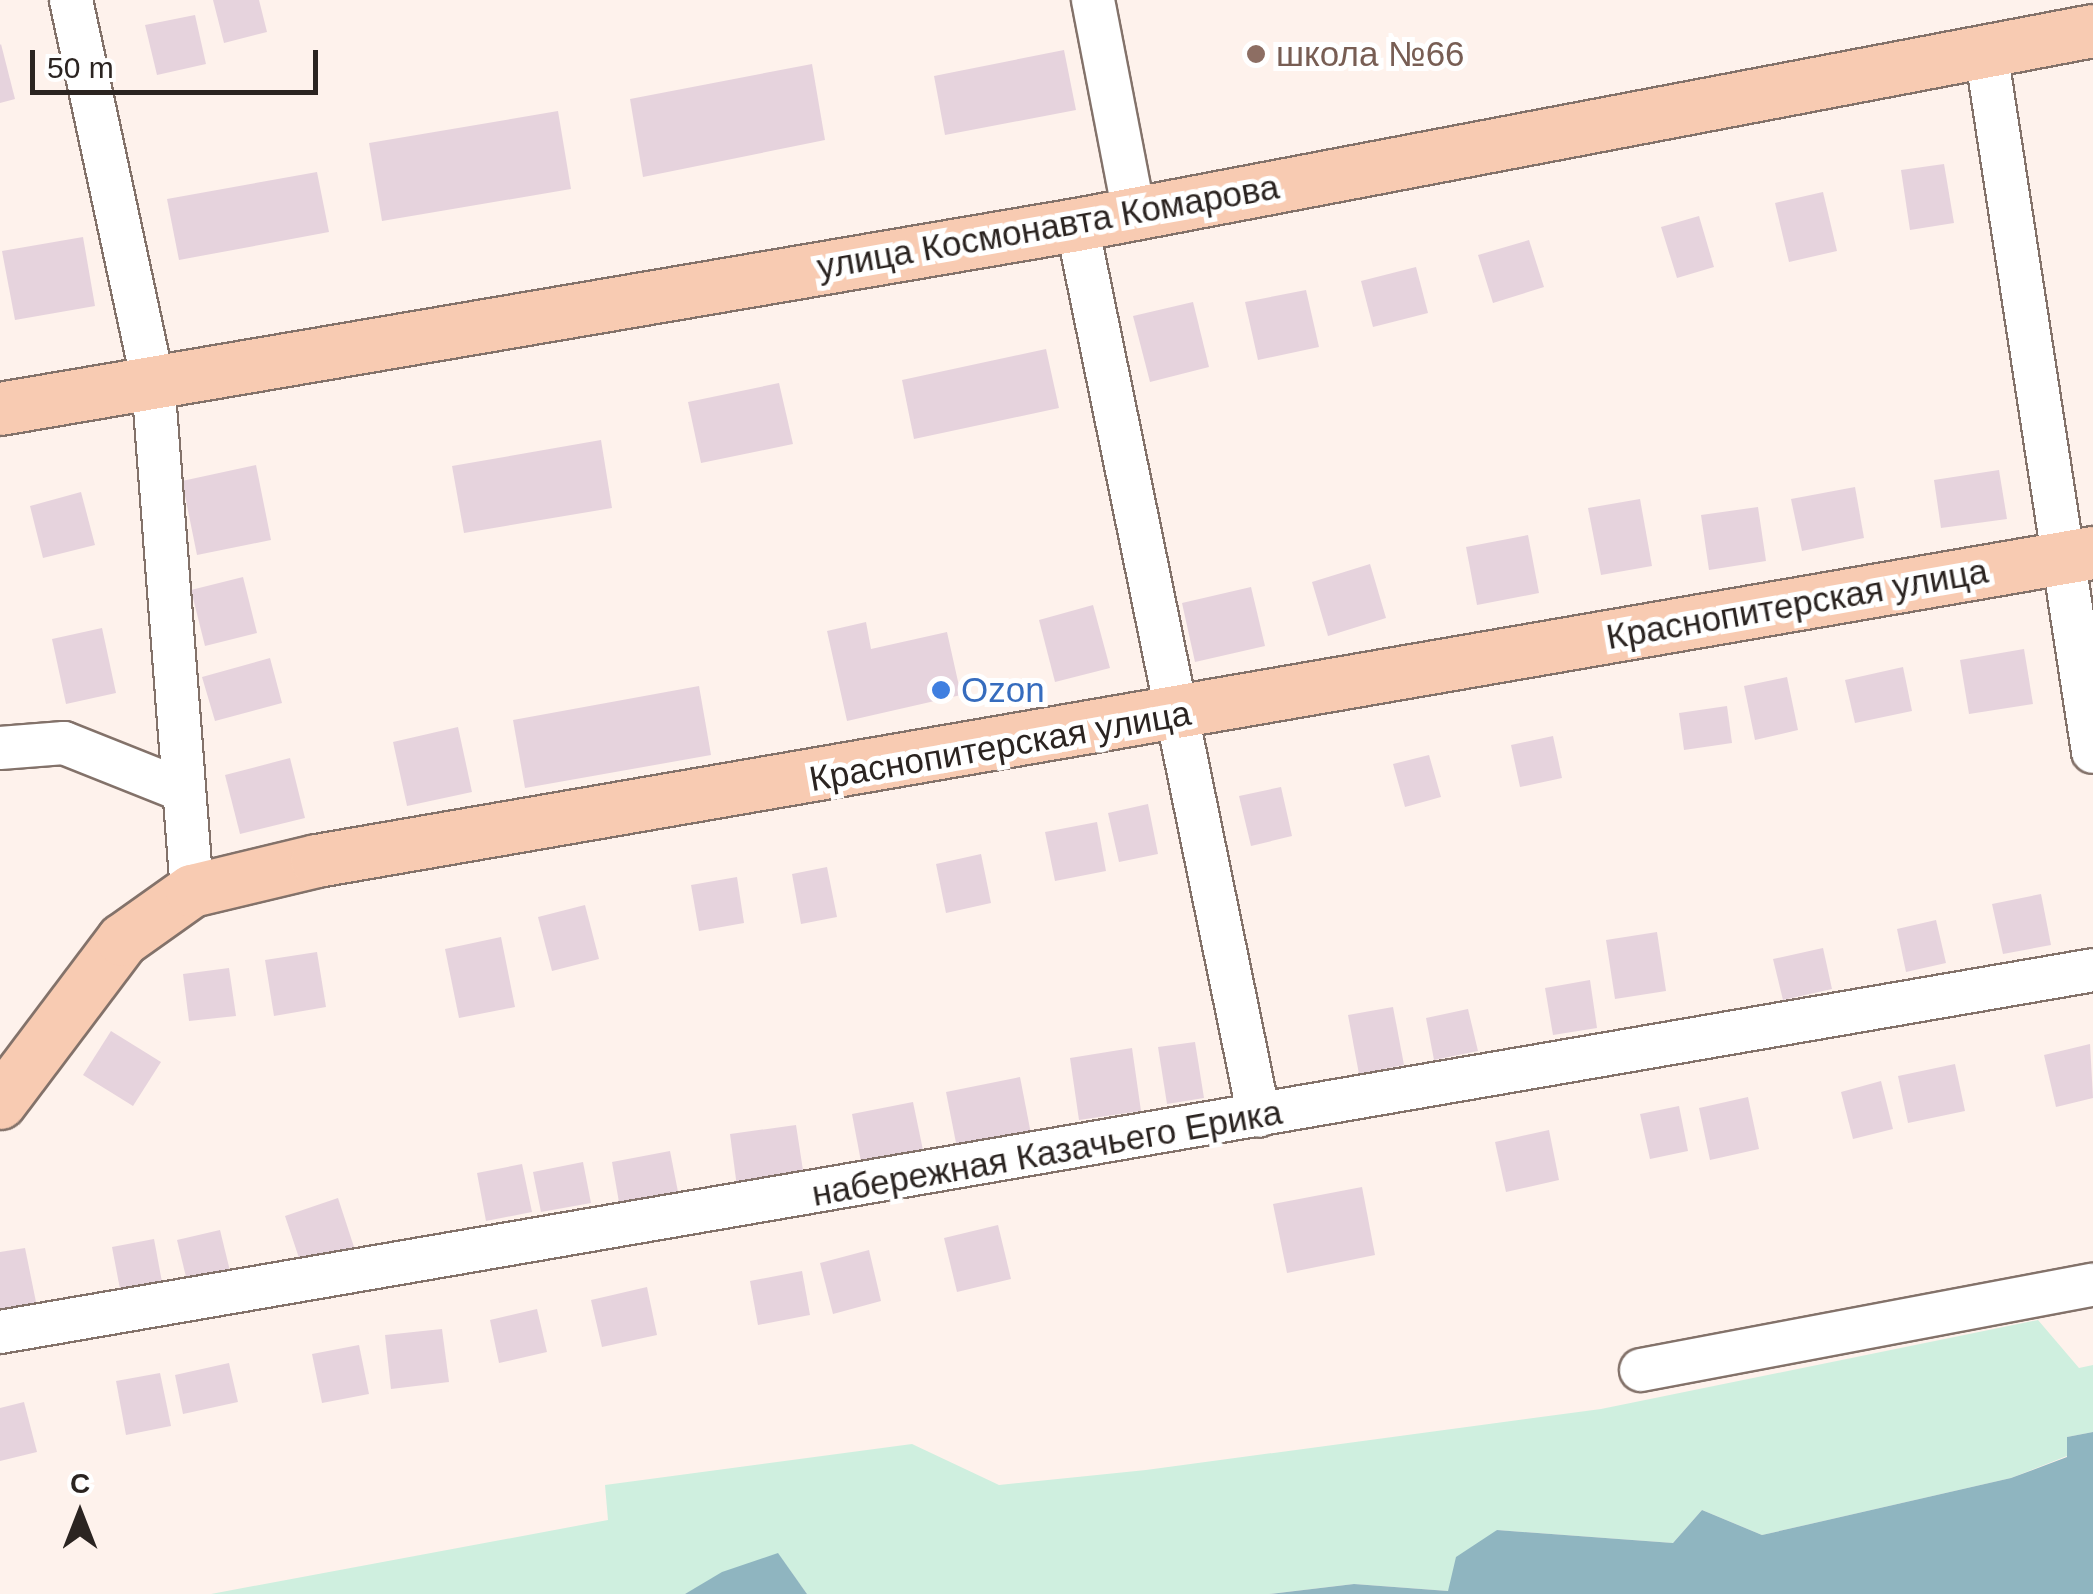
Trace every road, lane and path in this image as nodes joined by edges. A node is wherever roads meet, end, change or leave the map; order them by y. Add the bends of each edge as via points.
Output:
1 (71, 0) edge
2 (1093, 0) edge
3 (2093, 32) edge
4 (1986, 52) junction
5 (1134, 213) junction
6 (1077, 224) junction
7 (153, 381) junction
8 (0, 409) edge
9 (2078, 555) edge
10 (1181, 714) junction
11 (0, 748) edge
12 (2093, 752) edge
13 (182, 790) junction
14 (192, 890) junction
15 (2093, 970) edge
16 (0, 1103) edge
17 (1259, 1116) junction
18 (2093, 1285) edge
19 (0, 1332) edge
20 (1641, 1370) dead end

1 - 7 street
2 - 5 street
3 - 4 main road, улица Космонавта Комарова
4 - 5 main road, улица Космонавта Комарова
4 - 9 street
5 - 6 main road, улица Космонавта Комарова
6 - 7 main road, улица Космонавта Комарова
6 - 10 street
7 - 8 main road, улица Космонавта Комарова
7 - 13 street
9 - 10 main road, Краснопитерская улица
9 - 12 street
10 - 14 main road, Краснопитерская улица
10 - 17 street
11 - 13 street via 64,742
13 - 14 street
14 - 16 main road, Краснопитерская улица via 123,940
15 - 17 street, набережная Казачьего Ерика
17 - 19 street, набережная Казачьего Ерика
18 - 20 street

